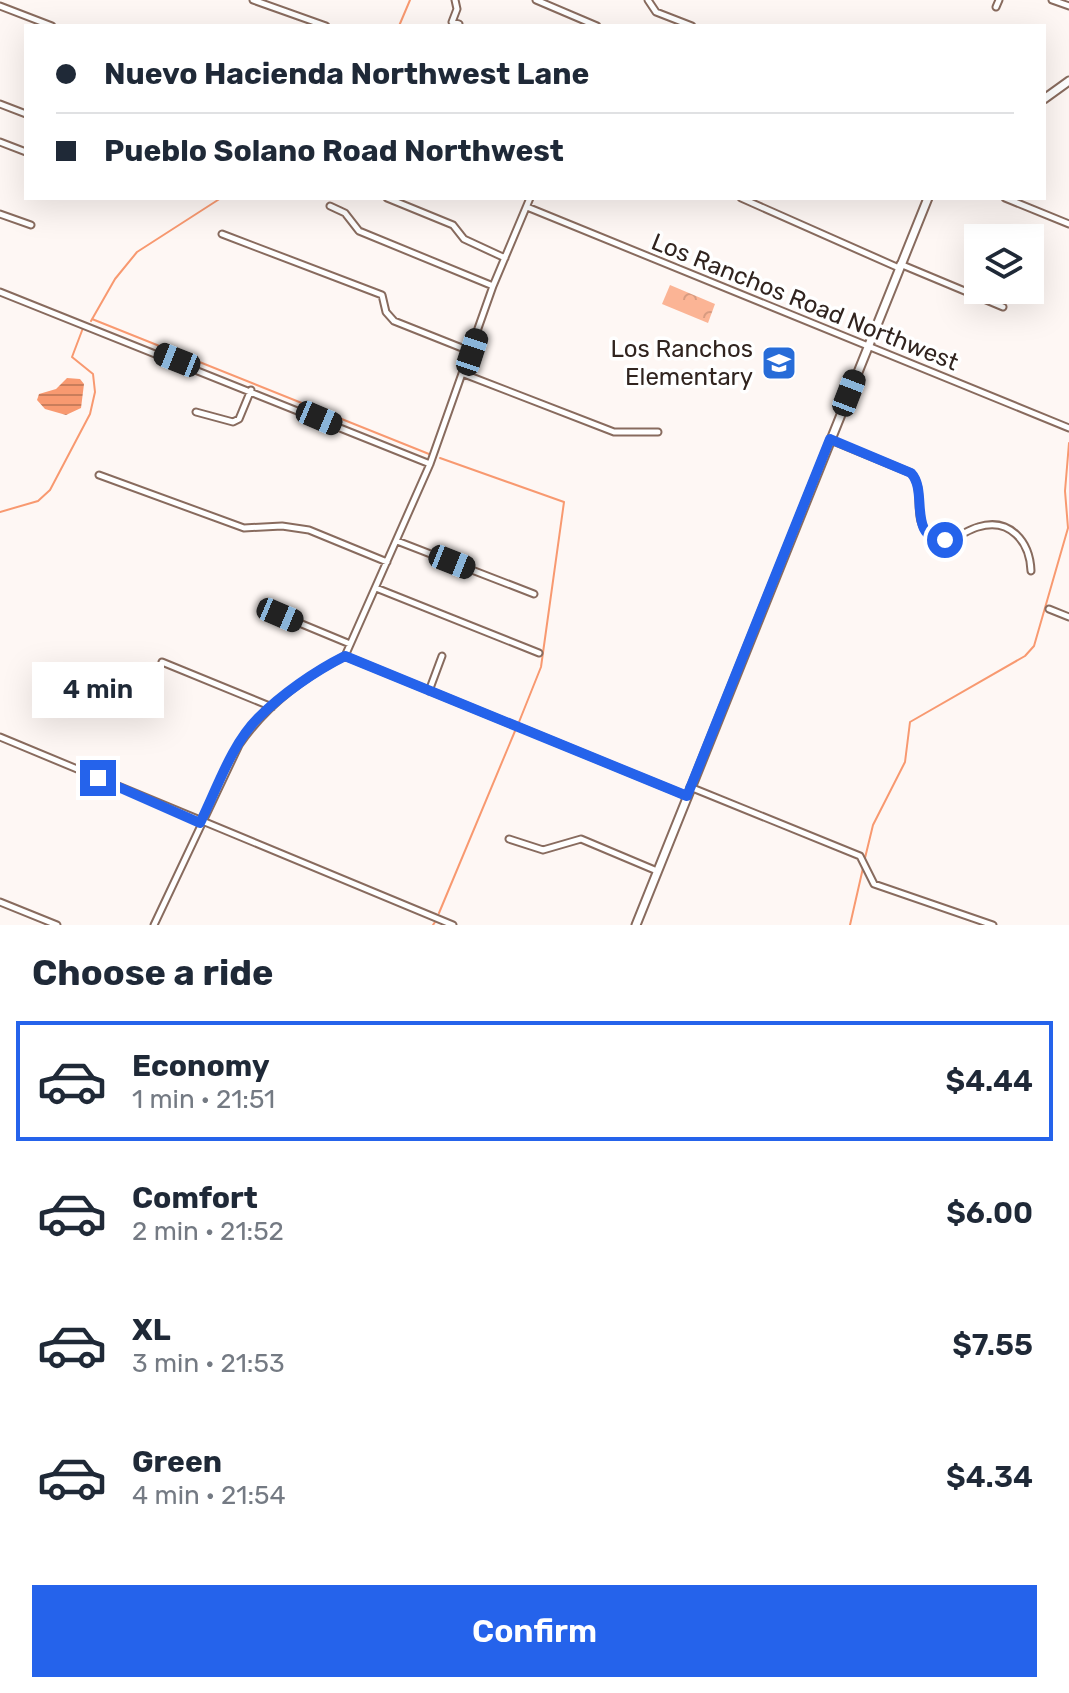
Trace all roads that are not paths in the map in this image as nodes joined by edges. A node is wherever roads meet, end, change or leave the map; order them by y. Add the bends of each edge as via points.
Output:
1 (253, 0) edge
2 (455, 0) edge
3 (536, 0) edge
4 (648, 0) edge
5 (1052, 0) edge
6 (0, 6) edge
7 (1069, 6) edge
8 (47, 24) edge
9 (320, 24) edge
10 (459, 24) edge
11 (592, 24) edge
12 (687, 24) edge
13 (1069, 81) edge
14 (1046, 98) edge
15 (0, 104) edge
16 (24, 113) edge
17 (0, 142) edge
18 (24, 151) edge
19 (392, 200) edge
20 (529, 200) edge
21 (746, 200) edge
22 (927, 200) edge
23 (1010, 200) edge
24 (330, 206) dead end
25 (527, 207) junction
26 (0, 214) edge
27 (1069, 224) edge
28 (31, 225) dead end
29 (222, 234) dead end
30 (505, 258) junction
31 (900, 266) junction
32 (493, 286) junction
33 (0, 292) edge
34 (1003, 307) dead end
35 (867, 348) junction
36 (472, 352) junction
37 (464, 374) junction
38 (251, 390) junction
39 (196, 412) dead end
40 (1069, 428) edge
41 (658, 432) dead end
42 (830, 439) junction
43 (430, 464) junction
44 (99, 475) dead end
45 (397, 541) junction
46 (387, 562) junction
47 (1031, 571) dead end
48 (376, 588) junction
49 (534, 594) dead end
50 (1049, 609) dead end
51 (280, 615) dead end
52 (1069, 617) edge
53 (350, 644) junction
54 (539, 653) dead end
55 (345, 656) junction
56 (442, 656) dead end
57 (162, 662) dead end
58 (429, 691) junction
59 (272, 707) junction
60 (0, 737) edge
61 (689, 792) junction
62 (200, 823) junction
63 (509, 839) dead end
64 (657, 871) junction
65 (0, 902) edge
66 (57, 925) edge
67 (154, 925) edge
68 (453, 925) edge
69 (636, 925) edge
70 (993, 925) edge

1 - 9 street
2 - 10 street via 452,22
3 - 11 street
4 - 12 street via 656,12
5 - 7 street
6 - 8 street
13 - 14 main road
15 - 16 street
17 - 18 street
19 - 30 street via 453,225 464,239
20 - 25 street
21 - 31 street
22 - 31 main road
23 - 27 street
24 - 32 street via 345,213 359,231
25 - 30 street
25 - 35 street, Los Ranchos Road Northwest
26 - 28 street
29 - 36 street via 382,295 394,321
30 - 32 street
31 - 34 street
31 - 35 main road
32 - 36 street
33 - 38 street
35 - 40 street, Los Ranchos Road Northwest
35 - 42 main road
36 - 37 street
37 - 41 street via 614,432
37 - 43 street
38 - 39 street via 233,422
38 - 43 street
42 - 47 street via 911,473 918,483 921,523 929,535 945,540 976,527 1001,527 1022,539 1031,552
42 - 61 main road
43 - 45 street
44 - 46 street via 244,528 309,530
45 - 46 street
45 - 49 street
46 - 48 street
48 - 53 street
48 - 54 street
50 - 52 street
51 - 53 street
53 - 55 street
55 - 58 street
55 - 59 street
56 - 58 street
57 - 59 street
58 - 61 street
59 - 62 street via 239,745
60 - 62 street
61 - 64 main road
61 - 70 street via 860,856 874,884
62 - 67 street
62 - 68 street
63 - 64 street via 543,850 581,839
64 - 69 main road
65 - 66 street

